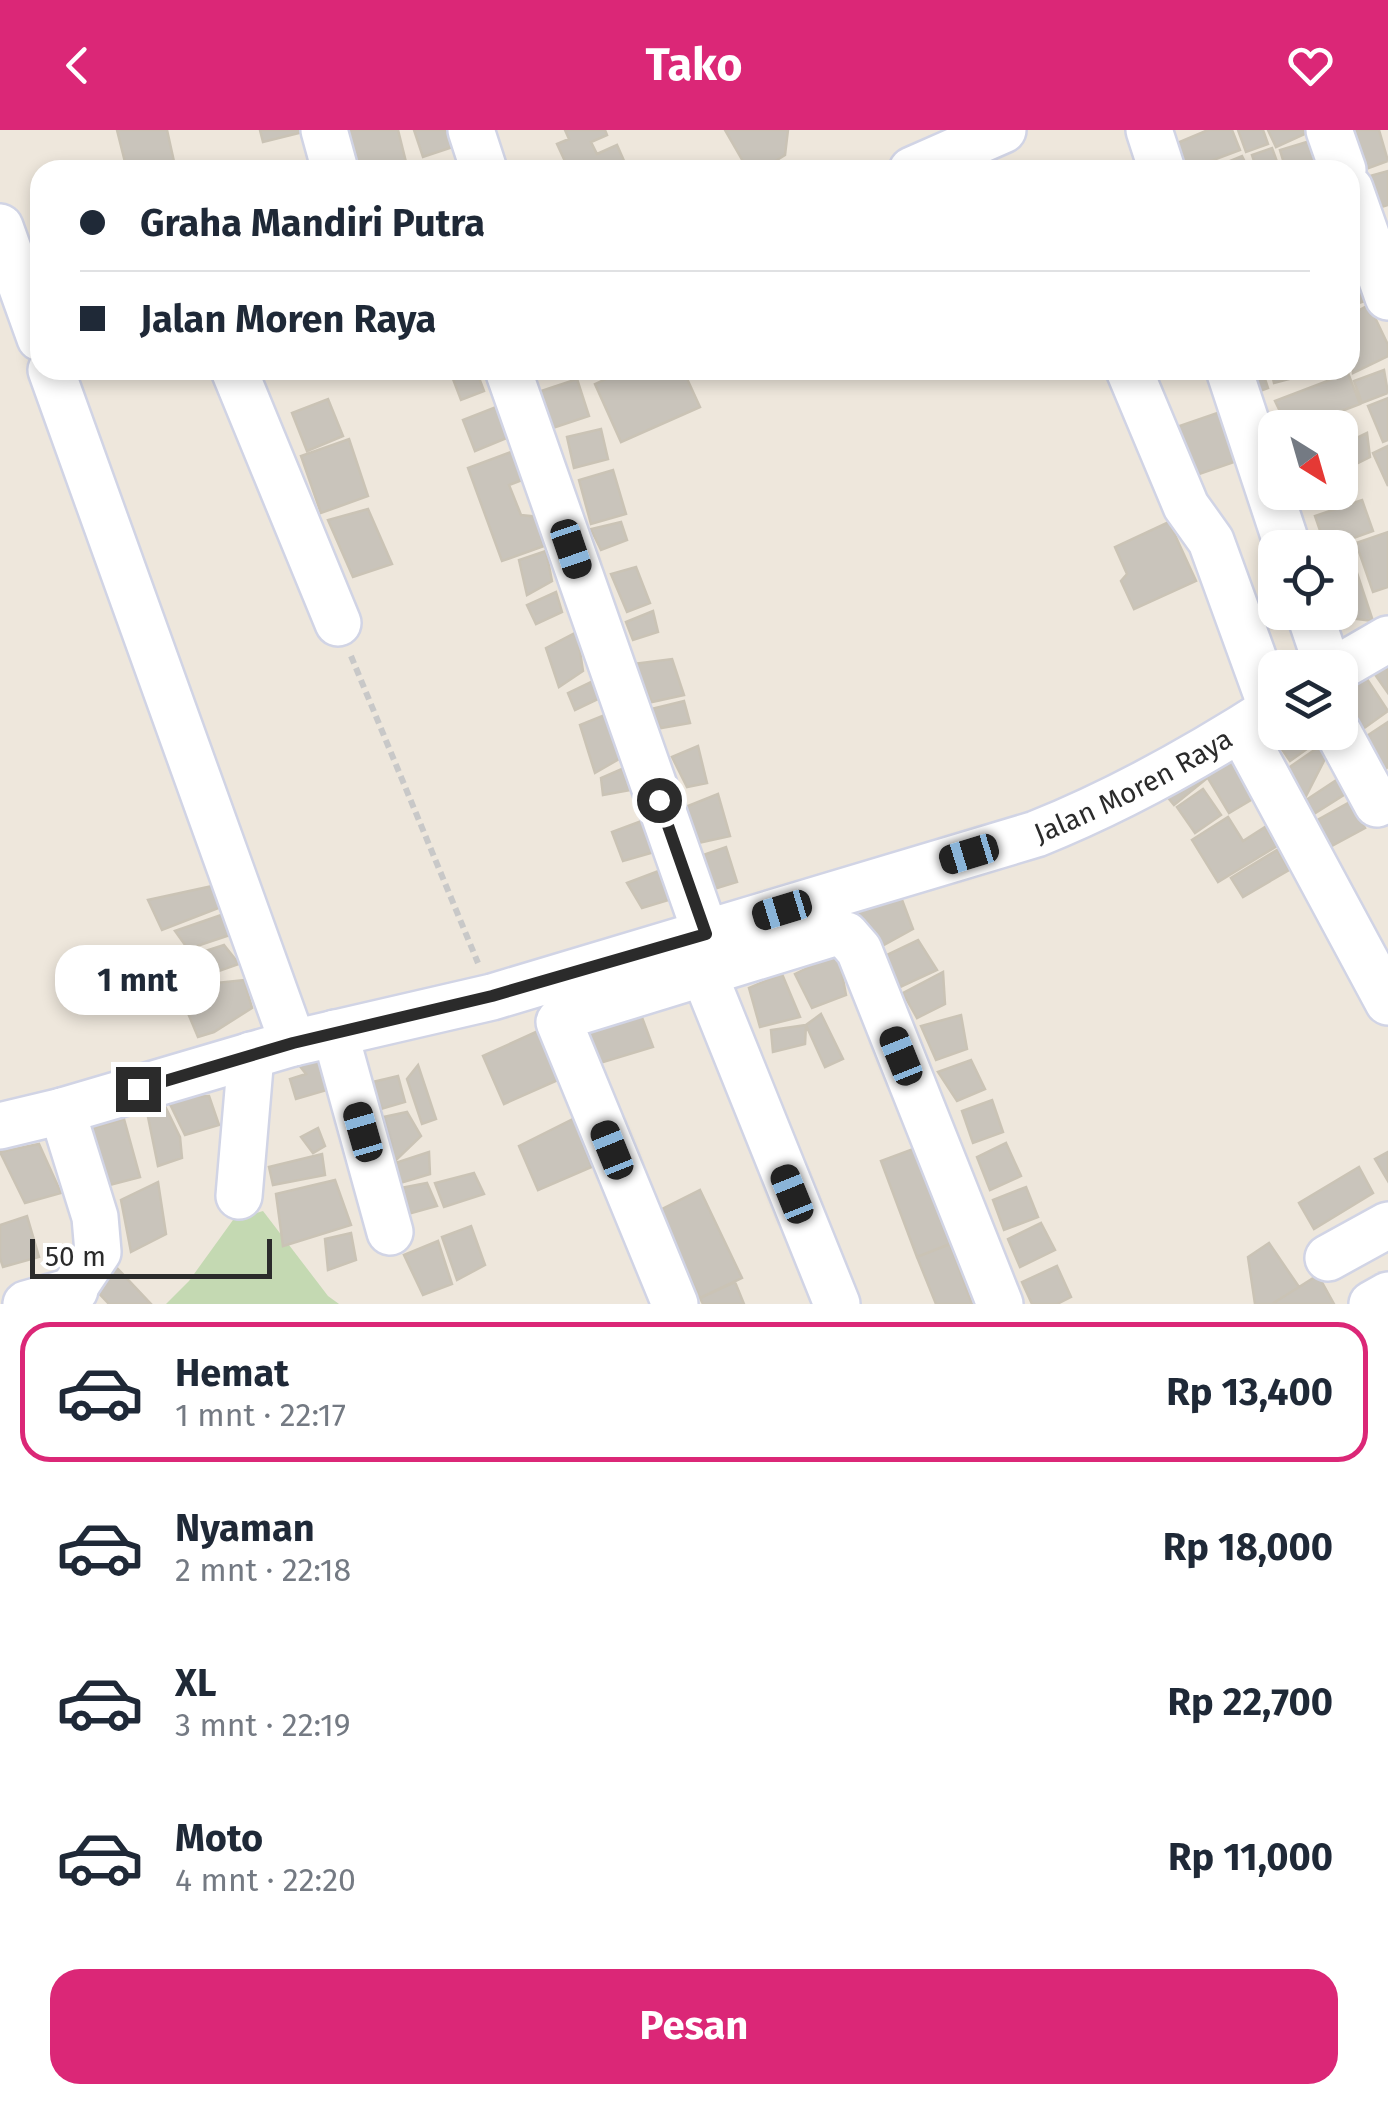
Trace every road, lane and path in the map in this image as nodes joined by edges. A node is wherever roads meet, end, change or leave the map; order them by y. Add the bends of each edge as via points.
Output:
1 (324, 130) edge
2 (471, 130) edge
3 (1003, 130) edge
4 (1149, 130) edge
5 (1330, 130) edge
6 (332, 160) edge
7 (481, 160) edge
8 (935, 160) edge
9 (1159, 160) edge
10 (1340, 160) edge
11 (1360, 217) edge
12 (14, 238) edge
13 (1388, 297) edge
14 (30, 300) edge
15 (56, 380) edge
16 (238, 380) edge
17 (511, 380) edge
18 (1133, 380) edge
19 (1232, 380) edge
20 (1282, 530) edge
21 (338, 623) joint
22 (1388, 638) edge
23 (1358, 656) edge
24 (1258, 701) edge
25 (1258, 717) edge
26 (1277, 750) edge
27 (1348, 750) edge
28 (1377, 804) dead end
29 (700, 949) junction
30 (1382, 989) edge
31 (492, 996) junction
32 (293, 1044) junction
33 (62, 1112) junction
34 (0, 1126) edge
35 (239, 1196) dead end
36 (1388, 1225) edge
37 (390, 1232) dead end
38 (1328, 1258) dead end
39 (1388, 1295) edge
40 (69, 1297) edge
41 (26, 1304) edge
42 (674, 1304) edge
43 (837, 1304) edge
44 (1000, 1304) edge
45 (1372, 1304) edge

1 - 6 street
2 - 7 street
3 - 8 street
4 - 9 street
5 - 10 street
11 - 13 street
12 - 14 street
15 - 32 street
16 - 21 street
17 - 29 street
18 - 24 street via 1186,506 1211,541
19 - 20 street
21 - 31 path
22 - 23 street
25 - 29 street, Jalan Moren Raya via 1094,811
26 - 30 street
27 - 28 street
29 - 31 street, Jalan Moren Raya
29 - 42 street via 558,1022
29 - 43 street
29 - 44 street via 834,933 854,942
31 - 32 street, Jalan Moren Raya
32 - 33 street, Jalan Moren Raya
32 - 35 street
32 - 37 street
33 - 34 street, Jalan Moren Raya
33 - 40 street via 95,1217 98,1252
36 - 38 street
39 - 45 street
40 - 41 street

